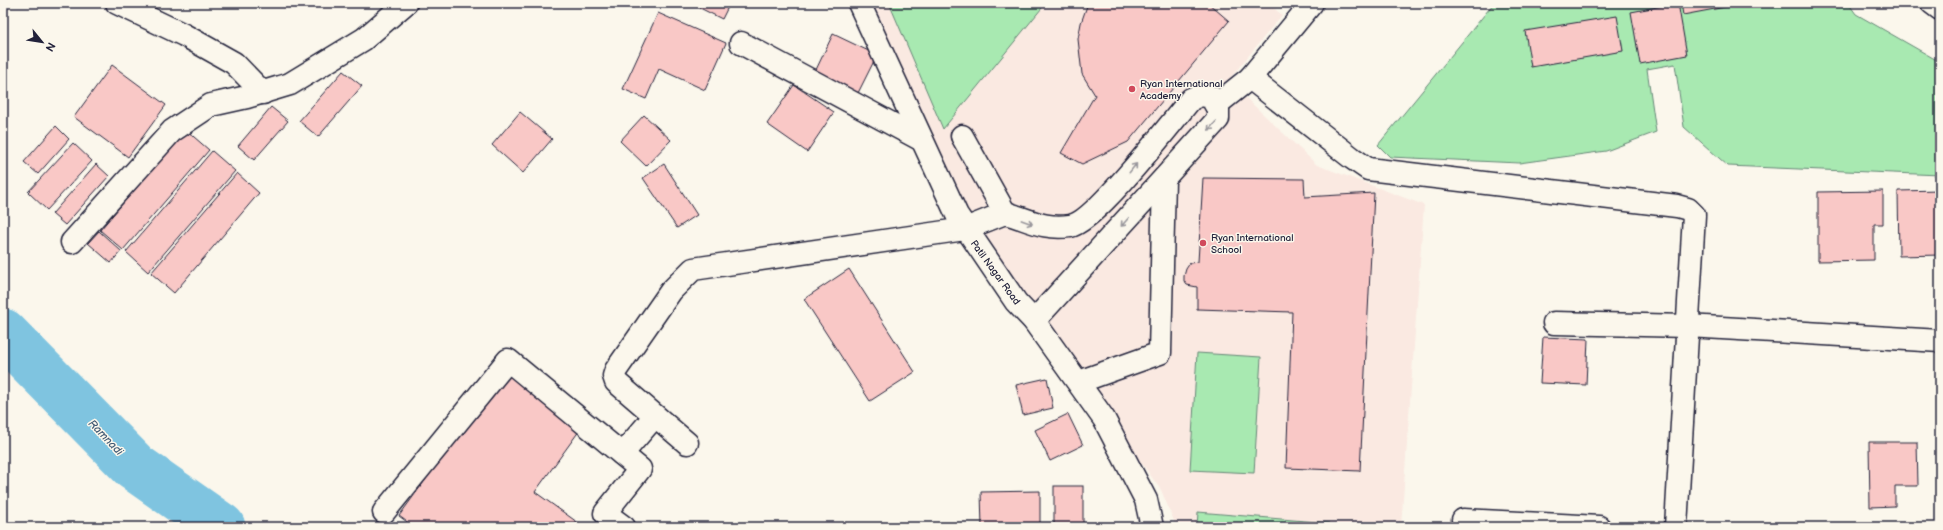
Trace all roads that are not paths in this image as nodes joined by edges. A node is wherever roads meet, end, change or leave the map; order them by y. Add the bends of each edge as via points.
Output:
1 (117, 3) edge
2 (406, 3) edge
3 (859, 3) edge
4 (1312, 3) edge
5 (1932, 3) edge
6 (1940, 8) edge
7 (741, 43) dead end
8 (1250, 78) junction
9 (263, 92) junction
10 (1216, 105) junction
11 (962, 136) dead end
12 (920, 138) junction
13 (1164, 179) junction
14 (1005, 213) junction
15 (965, 229) junction
16 (72, 242) dead end
17 (1034, 321) junction
18 (1554, 323) dead end
19 (1688, 326) junction
20 (1940, 341) edge
21 (1087, 379) dead end
22 (655, 416) junction
23 (687, 443) dead end
24 (622, 454) junction
25 (384, 512) dead end
26 (1463, 520) dead end
27 (624, 527) edge
28 (1152, 527) edge
29 (1599, 527) edge
30 (1676, 527) edge

1 - 9 street via 234,62
2 - 9 street via 364,39 290,84
3 - 12 street, Patil Nagar Road
4 - 8 street
5 - 6 street
7 - 12 street
8 - 10 street
8 - 19 street via 1368,169 1688,209 1694,214
9 - 16 street via 211,104 172,131
10 -> 13 street via 1218,119
14 -> 10 street via 1041,226 1071,226 1087,216 1110,195 1191,99 1201,95 1211,97
11 - 14 street
12 - 15 street, Patil Nagar Road
13 -> 17 street
13 - 21 street via 1160,353
14 - 15 street
15 - 17 street, Patil Nagar Road via 1016,302
15 - 22 street via 693,269 671,291 615,371 616,382
17 - 28 street, Patil Nagar Road via 1104,419 1146,500
18 - 19 street
19 - 20 street
19 - 30 street
22 - 23 street
22 - 24 street
24 - 25 street via 508,360
24 - 27 street via 640,469 605,513
26 - 29 street

